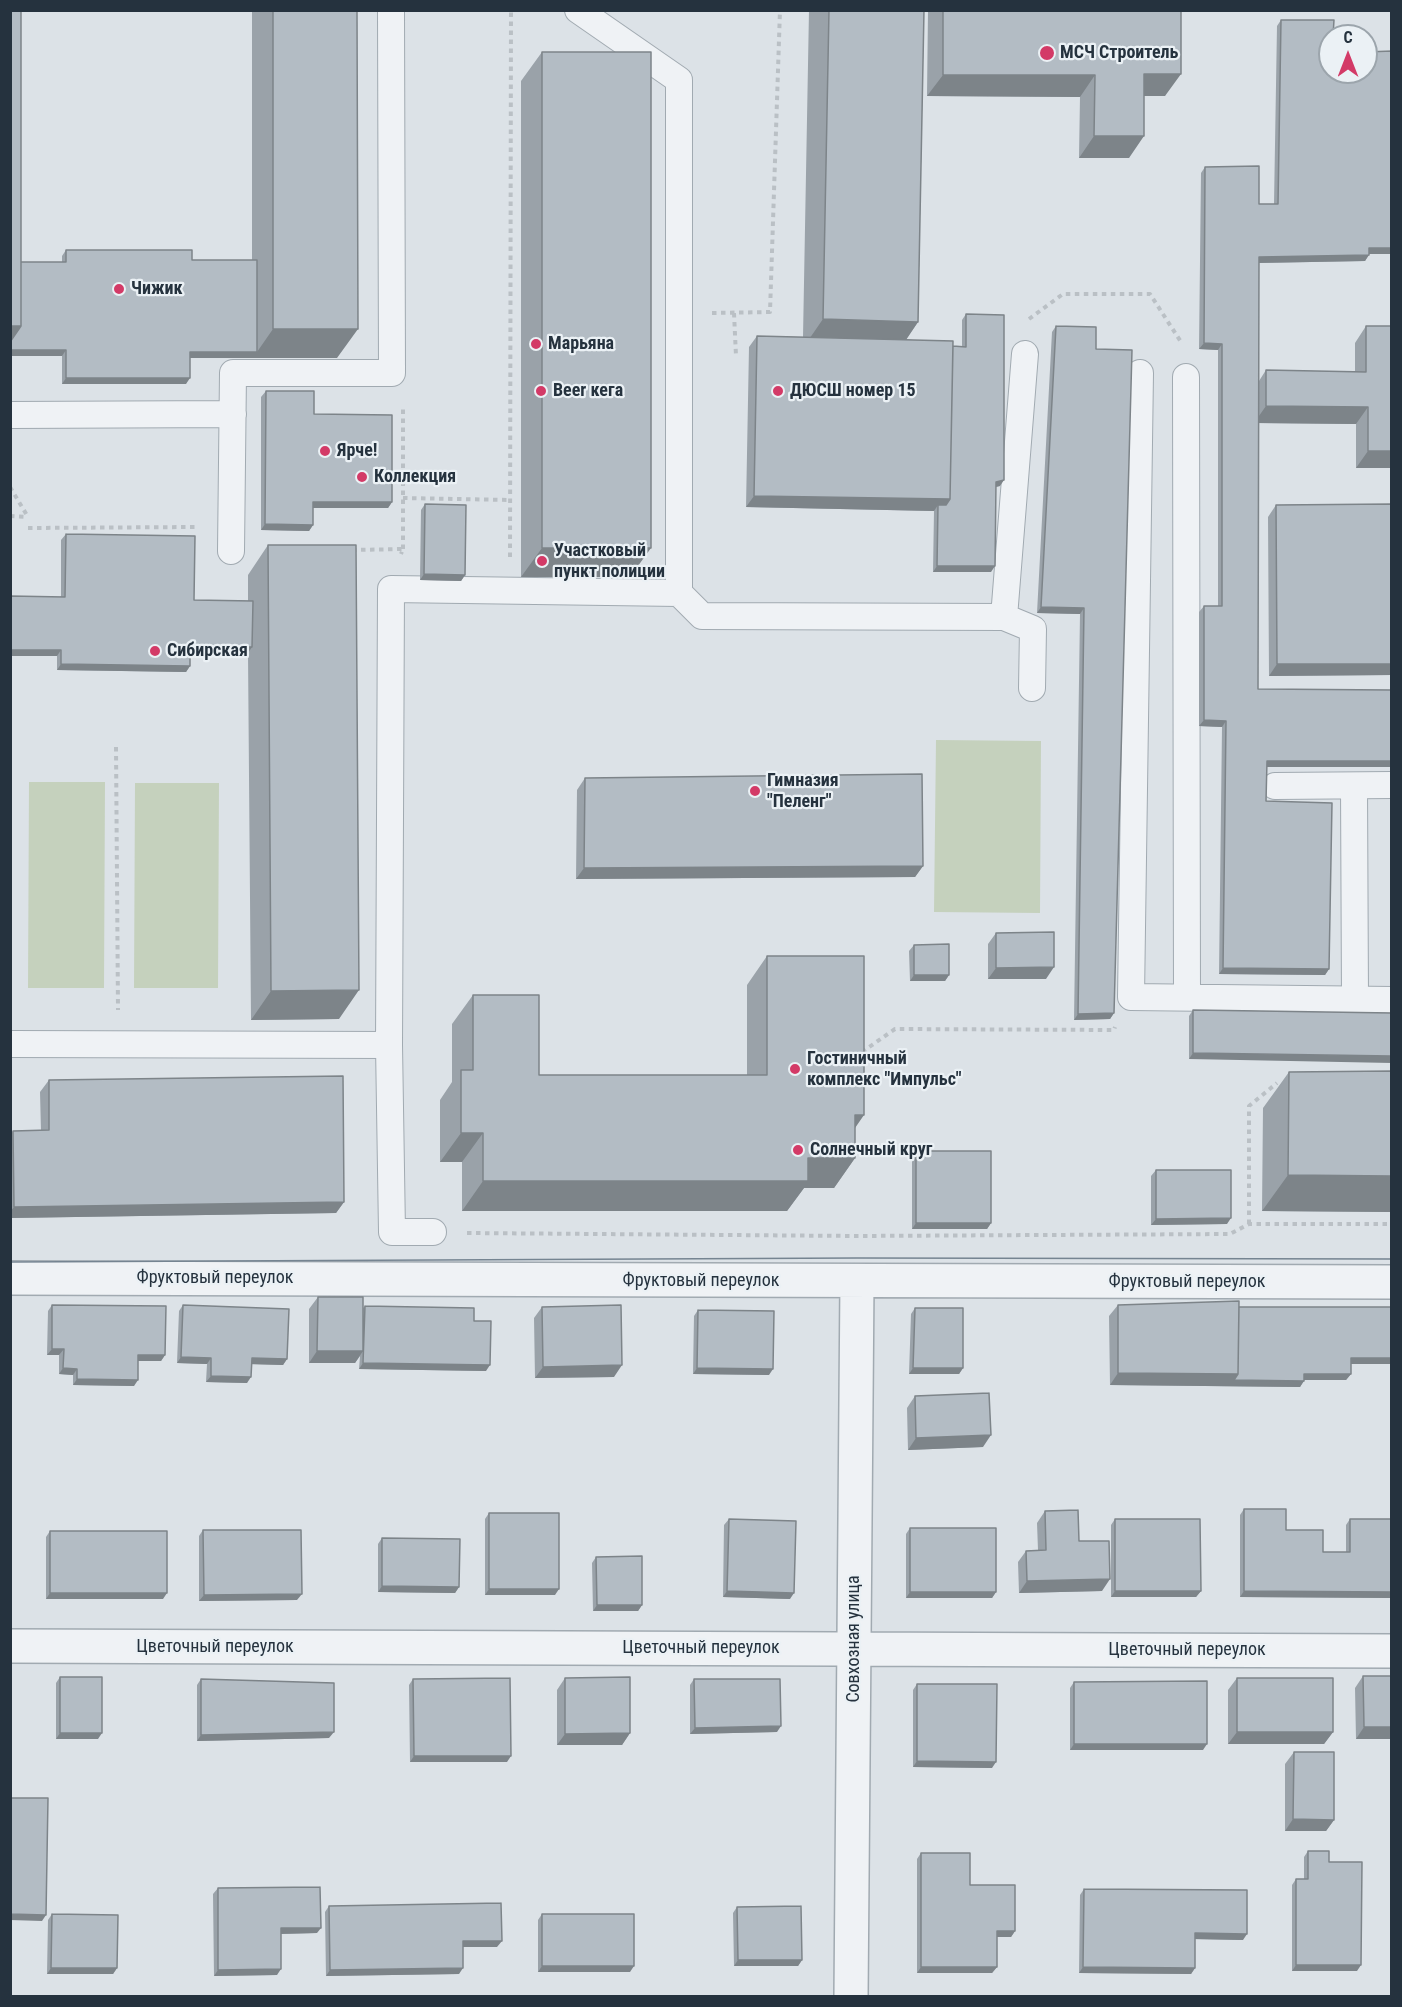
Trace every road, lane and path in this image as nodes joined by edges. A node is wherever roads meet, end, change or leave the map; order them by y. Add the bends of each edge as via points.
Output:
1 (392, 10) edge
2 (511, 10) edge
3 (578, 10) edge
4 (780, 10) edge
5 (1063, 294) dead end
6 (680, 313) junction
7 (734, 313) junction
8 (1025, 354) dead end
9 (736, 356) dead end
10 (392, 373) junction
11 (1140, 373) dead end
12 (1186, 377) joint
13 (233, 414) junction
14 (10, 415) edge
15 (10, 487) edge
16 (403, 498) junction
17 (510, 500) junction
18 (10, 516) edge
19 (28, 528) dead end
20 (231, 539) joint
21 (403, 549) junction
22 (345, 550) edge
23 (391, 589) junction
24 (509, 591) junction
25 (679, 593) junction
26 (1004, 617) junction
27 (1032, 688) dead end
28 (116, 747) dead end
29 (1392, 785) edge
30 (1275, 786) dead end
31 (1354, 786) junction
32 (1187, 996) junction
33 (1131, 997) junction
34 (1354, 999) junction
35 (1392, 1000) edge
36 (10, 1044) edge
37 (118, 1044) junction
38 (389, 1045) junction
39 (860, 1053) edge
40 (1277, 1083) dead end
41 (1262, 1095) junction
42 (1274, 1095) dead end
43 (1249, 1224) junction
44 (1392, 1224) edge
45 (433, 1232) joint
46 (10, 1278) edge
47 (857, 1281) junction
48 (1392, 1282) edge
49 (10, 1646) edge
50 (854, 1649) junction
51 (1392, 1651) edge
52 (852, 1996) edge

1 - 10 lane
2 - 17 path
3 - 6 lane via 679,80
4 - 7 path via 770,312
5 - 12 path via 1150,294 1186,350
6 - 7 path
6 - 25 lane
7 - 9 path
8 - 26 lane
10 - 13 lane via 233,373
10 - 16 path via 403,400
11 - 33 lane
12 - 32 lane
13 - 14 lane
13 - 20 lane
15 - 18 path via 28,517
16 - 17 path
16 - 21 path
17 - 24 path
19 - 20 path
21 - 22 path
21 - 23 path
23 - 24 lane
23 - 38 lane
24 - 25 lane
25 - 26 lane via 702,616
26 - 27 lane via 1033,629
28 - 37 path
29 - 31 lane
30 - 31 lane
31 - 34 lane
32 - 33 lane
32 - 34 lane
33 - 39 path via 1114,1030 895,1029
34 - 35 lane
36 - 37 lane
37 - 38 lane
38 - 45 lane via 392,1232
40 - 41 path
41 - 42 path
41 - 43 path via 1249,1106
43 - 44 path
43 - 45 path via 1230,1234
46 - 47 street, Фруктовый переулок
47 - 48 street, Фруктовый переулок
47 - 50 street, Совхозная улица
49 - 50 street, Цветочный переулок
50 - 51 street, Цветочный переулок
50 - 52 street, Совхозная улица

